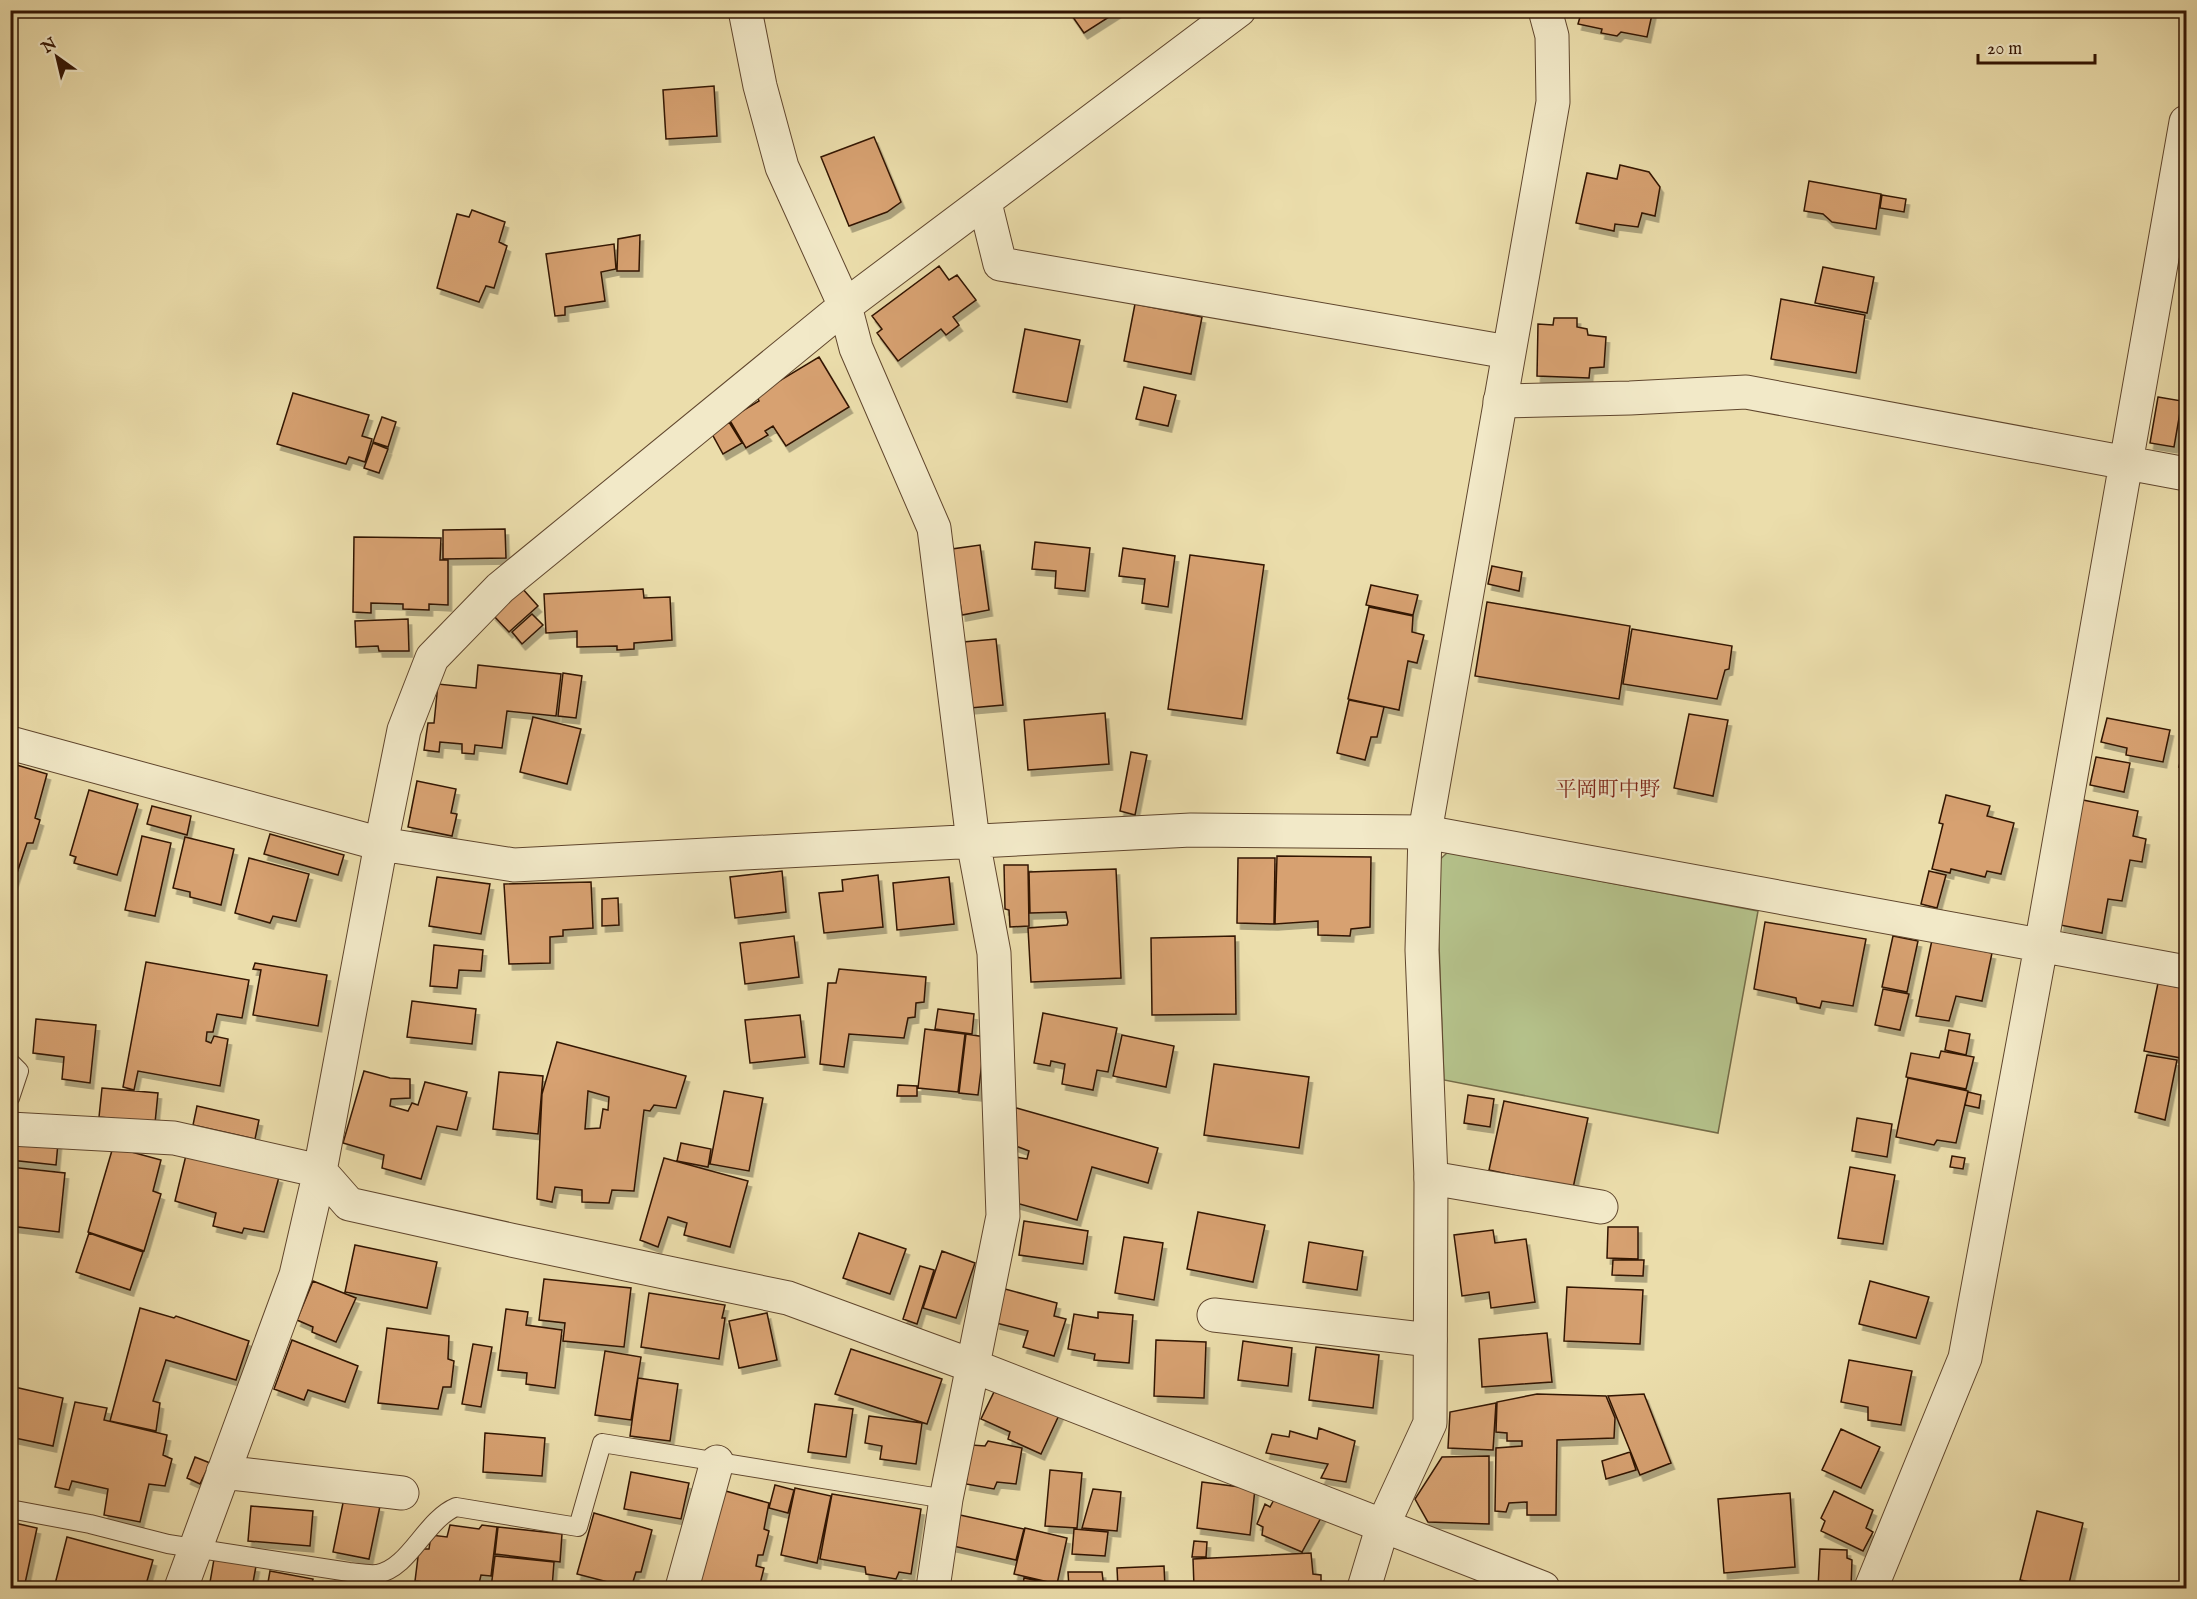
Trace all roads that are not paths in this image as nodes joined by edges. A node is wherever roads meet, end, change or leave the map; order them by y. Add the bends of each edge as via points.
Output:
1 (745, 10) edge
2 (1239, 10) edge
3 (1545, 10) edge
4 (2187, 122) edge
5 (985, 203) junction
6 (845, 306) junction
7 (1508, 352) junction
8 (1500, 400) junction
9 (2126, 464) junction
10 (2187, 474) edge
11 (10, 742) edge
12 (1425, 832) junction
13 (974, 842) junction
14 (381, 844) junction
15 (2041, 946) junction
16 (2187, 972) edge
17 (10, 1062) edge
18 (10, 1098) edge
19 (10, 1129) edge
20 (320, 1171) junction
21 (1431, 1178) junction
22 (1601, 1208) dead end
23 (1214, 1315) dead end
24 (1430, 1340) junction
25 (973, 1366) junction
26 (717, 1462) junction
27 (223, 1472) junction
28 (402, 1493) dead end
29 (946, 1499) junction
30 (10, 1509) edge
31 (1383, 1526) junction
32 (195, 1548) junction
33 (181, 1588) edge
34 (682, 1588) edge
35 (933, 1588) edge
36 (1364, 1588) edge
37 (1543, 1588) edge
38 (1871, 1588) edge

1 - 6 street via 782,167
2 - 5 street
3 - 7 street via 1552,36 1553,102
4 - 9 street
5 - 6 street
5 - 7 street via 1000,264
6 - 13 street via 856,348 934,528
6 - 14 street via 500,588 432,658 404,730
7 - 8 street
8 - 9 street via 1746,392
8 - 12 street
9 - 10 street
9 - 15 street
11 - 14 street
12 - 13 street via 1191,830
12 - 15 street
12 - 21 street via 1422,950
13 - 14 street via 514,865
13 - 25 street via 994,952 1003,1216
14 - 20 street
15 - 16 street
15 - 38 street via 1965,1358
17 - 18 lane via 18,1071
19 - 20 street via 174,1138
20 - 25 street via 349,1204 788,1298
20 - 27 street via 296,1275
21 - 22 street
21 - 24 street
23 - 24 street
24 - 31 street via 1430,1423
25 - 29 street
25 - 31 street
26 - 29 lane
26 - 32 lane via 602,1443 578,1527 456,1507 444,1512 390,1570 375,1574
26 - 34 street
27 - 28 street
27 - 32 street
29 - 35 street
30 - 32 lane
31 - 36 street
31 - 37 street
32 - 33 street

